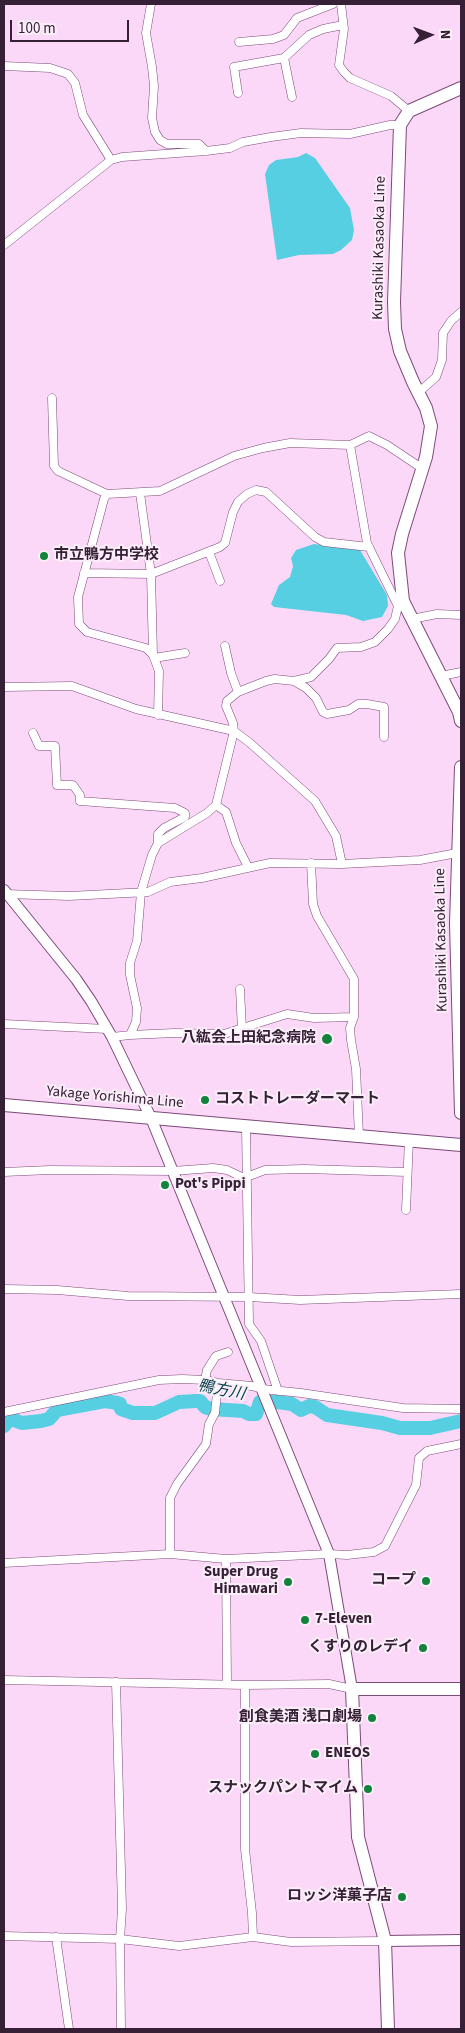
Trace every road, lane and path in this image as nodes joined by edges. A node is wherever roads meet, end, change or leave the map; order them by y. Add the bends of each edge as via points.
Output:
1 (151, 4) edge
2 (334, 4) edge
3 (340, 4) edge
4 (343, 25) junction
5 (240, 42) dead end
6 (284, 58) junction
7 (4, 66) edge
8 (461, 88) edge
9 (238, 93) dead end
10 (292, 97) dead end
11 (409, 111) junction
12 (400, 125) junction
13 (206, 151) junction
14 (112, 160) junction
15 (4, 245) edge
16 (461, 312) edge
17 (419, 392) junction
18 (52, 398) dead end
19 (350, 445) junction
20 (423, 469) junction
21 (140, 493) junction
22 (107, 494) junction
23 (369, 547) junction
24 (208, 552) junction
25 (84, 573) junction
26 (151, 574) junction
27 (220, 581) dead end
28 (401, 603) junction
29 (461, 614) edge
30 (412, 619) junction
31 (225, 646) dead end
32 (185, 653) dead end
33 (154, 656) junction
34 (461, 672) edge
35 (440, 676) junction
36 (294, 681) junction
37 (4, 687) edge
38 (238, 692) junction
39 (158, 715) junction
40 (461, 721) edge
41 (234, 732) junction
42 (33, 733) dead end
43 (384, 737) dead end
44 (461, 767) edge
45 (216, 805) junction
46 (158, 843) junction
47 (457, 853) junction
48 (311, 862) junction
49 (342, 864) junction
50 (248, 867) junction
51 (141, 892) junction
52 (5, 893) edge
53 (458, 923) edge
54 (459, 979) edge
55 (240, 990) dead end
56 (354, 1017) junction
57 (4, 1024) edge
58 (242, 1030) junction
59 (109, 1033) junction
60 (130, 1035) junction
61 (4, 1105) edge
62 (461, 1114) edge
63 (151, 1118) junction
64 (246, 1126) junction
65 (358, 1136) junction
66 (409, 1140) junction
67 (461, 1145) edge
68 (173, 1171) junction
69 (4, 1172) edge
70 (407, 1172) junction
71 (247, 1178) junction
72 (406, 1210) dead end
73 (4, 1290) edge
74 (461, 1294) edge
75 (224, 1297) junction
76 (249, 1297) junction
77 (228, 1352) dead end
78 (204, 1380) junction
79 (218, 1384) junction
80 (262, 1389) junction
81 (278, 1391) junction
82 (461, 1409) edge
83 (4, 1412) edge
84 (461, 1444) edge
85 (170, 1554) junction
86 (329, 1554) junction
87 (226, 1559) junction
88 (4, 1563) edge
89 (4, 1680) edge
90 (116, 1682) junction
91 (227, 1684) junction
92 (245, 1685) junction
93 (352, 1689) junction
94 (461, 1689) edge
95 (4, 1936) edge
96 (56, 1936) junction
97 (252, 1937) junction
98 (120, 1939) junction
99 (461, 1940) edge
100 (385, 1941) junction
101 (69, 2029) edge
102 (121, 2029) edge
103 (388, 2029) edge

1 - 13 street via 146,33 154,86 152,118 155,132 167,144 199,144
2 - 5 street via 297,18 284,35
3 - 4 street
4 - 6 street via 309,35
4 - 11 street via 339,65 344,72 350,78 391,96
6 - 9 street via 234,67
6 - 10 street
7 - 14 street via 50,68 68,74 75,83 83,115
8 - 11 main road
11 - 12 main road
12 - 13 street via 350,134 301,133
12 - 17 main road, Kurashiki Kasaoka Line via 395,329 400,351
13 - 14 street via 142,154
14 - 15 street
16 - 17 street via 443,332 442,360 436,377
17 - 20 main road, Kurashiki Kasaoka Line via 431,426
18 - 22 street via 54,466 58,471
19 - 20 street via 369,436
19 - 21 street via 290,443 263,448 234,456 171,487
19 - 23 street
20 - 28 main road, Kurashiki Kasaoka Line via 398,553
21 - 22 street
21 - 26 street
22 - 25 street
23 - 24 street via 324,542 266,492 256,490 238,502 225,543
23 - 28 street
24 - 26 street
24 - 27 street
25 - 26 street
25 - 33 street via 78,597 79,624 87,632 146,648
26 - 33 street
28 - 30 main road, Kurashiki Kasaoka Line
28 - 36 street via 379,639 361,647 337,648 318,672
29 - 30 street
30 - 35 main road, Kurashiki Kasaoka Line
31 - 38 street
32 - 33 street
33 - 39 street via 159,671
34 - 35 street
35 - 40 main road, Kurashiki Kasaoka Line
36 - 38 street via 275,679
36 - 43 street via 306,688 327,714 349,710 358,704 384,707
37 - 39 street via 72,686
38 - 41 street via 227,700 226,706
39 - 41 street
41 - 45 street
41 - 49 street via 315,801 336,836
42 - 46 street via 39,746 55,746 57,785 73,785 80,801 175,808 185,813 185,817 158,834
44 - 47 main road, Kurashiki Kasaoka Line
45 - 46 street via 207,814
45 - 50 street via 226,812
46 - 51 street
47 - 49 street via 420,860
47 - 53 main road, Kurashiki Kasaoka Line
48 - 49 street
48 - 50 street via 270,862
48 - 56 street via 318,916 354,979
50 - 51 street via 170,882
51 - 52 street via 69,896
51 - 60 street via 137,941 130,963 137,1008 136,1022
52 - 59 street via 76,979
53 - 54 main road, Kurashiki Kasaoka Line
54 - 62 main road, Kurashiki Kasaoka Line
55 - 58 street
56 - 58 street via 314,1018 287,1014
56 - 65 street via 350,1028 356,1069
57 - 59 street
58 - 60 street via 224,1034
59 - 60 street
59 - 63 street
61 - 63 main road, Yakage Yorishima Line
63 - 64 main road, Yakage Yorishima Line
63 - 68 street
64 - 65 main road, Yakage Yorishima Line
64 - 71 street
65 - 66 main road, Yakage Yorishima Line
66 - 67 main road, Yakage Yorishima Line
66 - 70 street
68 - 69 street
68 - 71 street via 214,1168
68 - 75 street
70 - 71 street via 265,1170
70 - 72 street
71 - 76 street
73 - 75 street
74 - 76 street via 340,1300
75 - 76 street
75 - 80 street
76 - 81 street via 249,1324 261,1341
77 - 78 street via 216,1356
78 - 79 street
78 - 83 street via 159,1380
79 - 80 street
79 - 85 street via 215,1413 209,1424 206,1444 170,1498
80 - 81 street
80 - 86 street
81 - 82 street via 403,1408
84 - 86 street via 427,1451 419,1458 416,1485 385,1546 374,1552
85 - 87 street
85 - 88 street
86 - 87 street
86 - 93 street
87 - 91 street
89 - 90 street
90 - 91 street
90 - 98 street
91 - 92 street
92 - 93 street via 328,1684
92 - 97 street via 245,1849
93 - 94 main road
93 - 100 main road via 358,1837
95 - 96 street
96 - 98 street
96 - 101 street
97 - 98 street via 179,1946
97 - 100 street via 291,1942
98 - 102 street
99 - 100 street
100 - 103 main road

